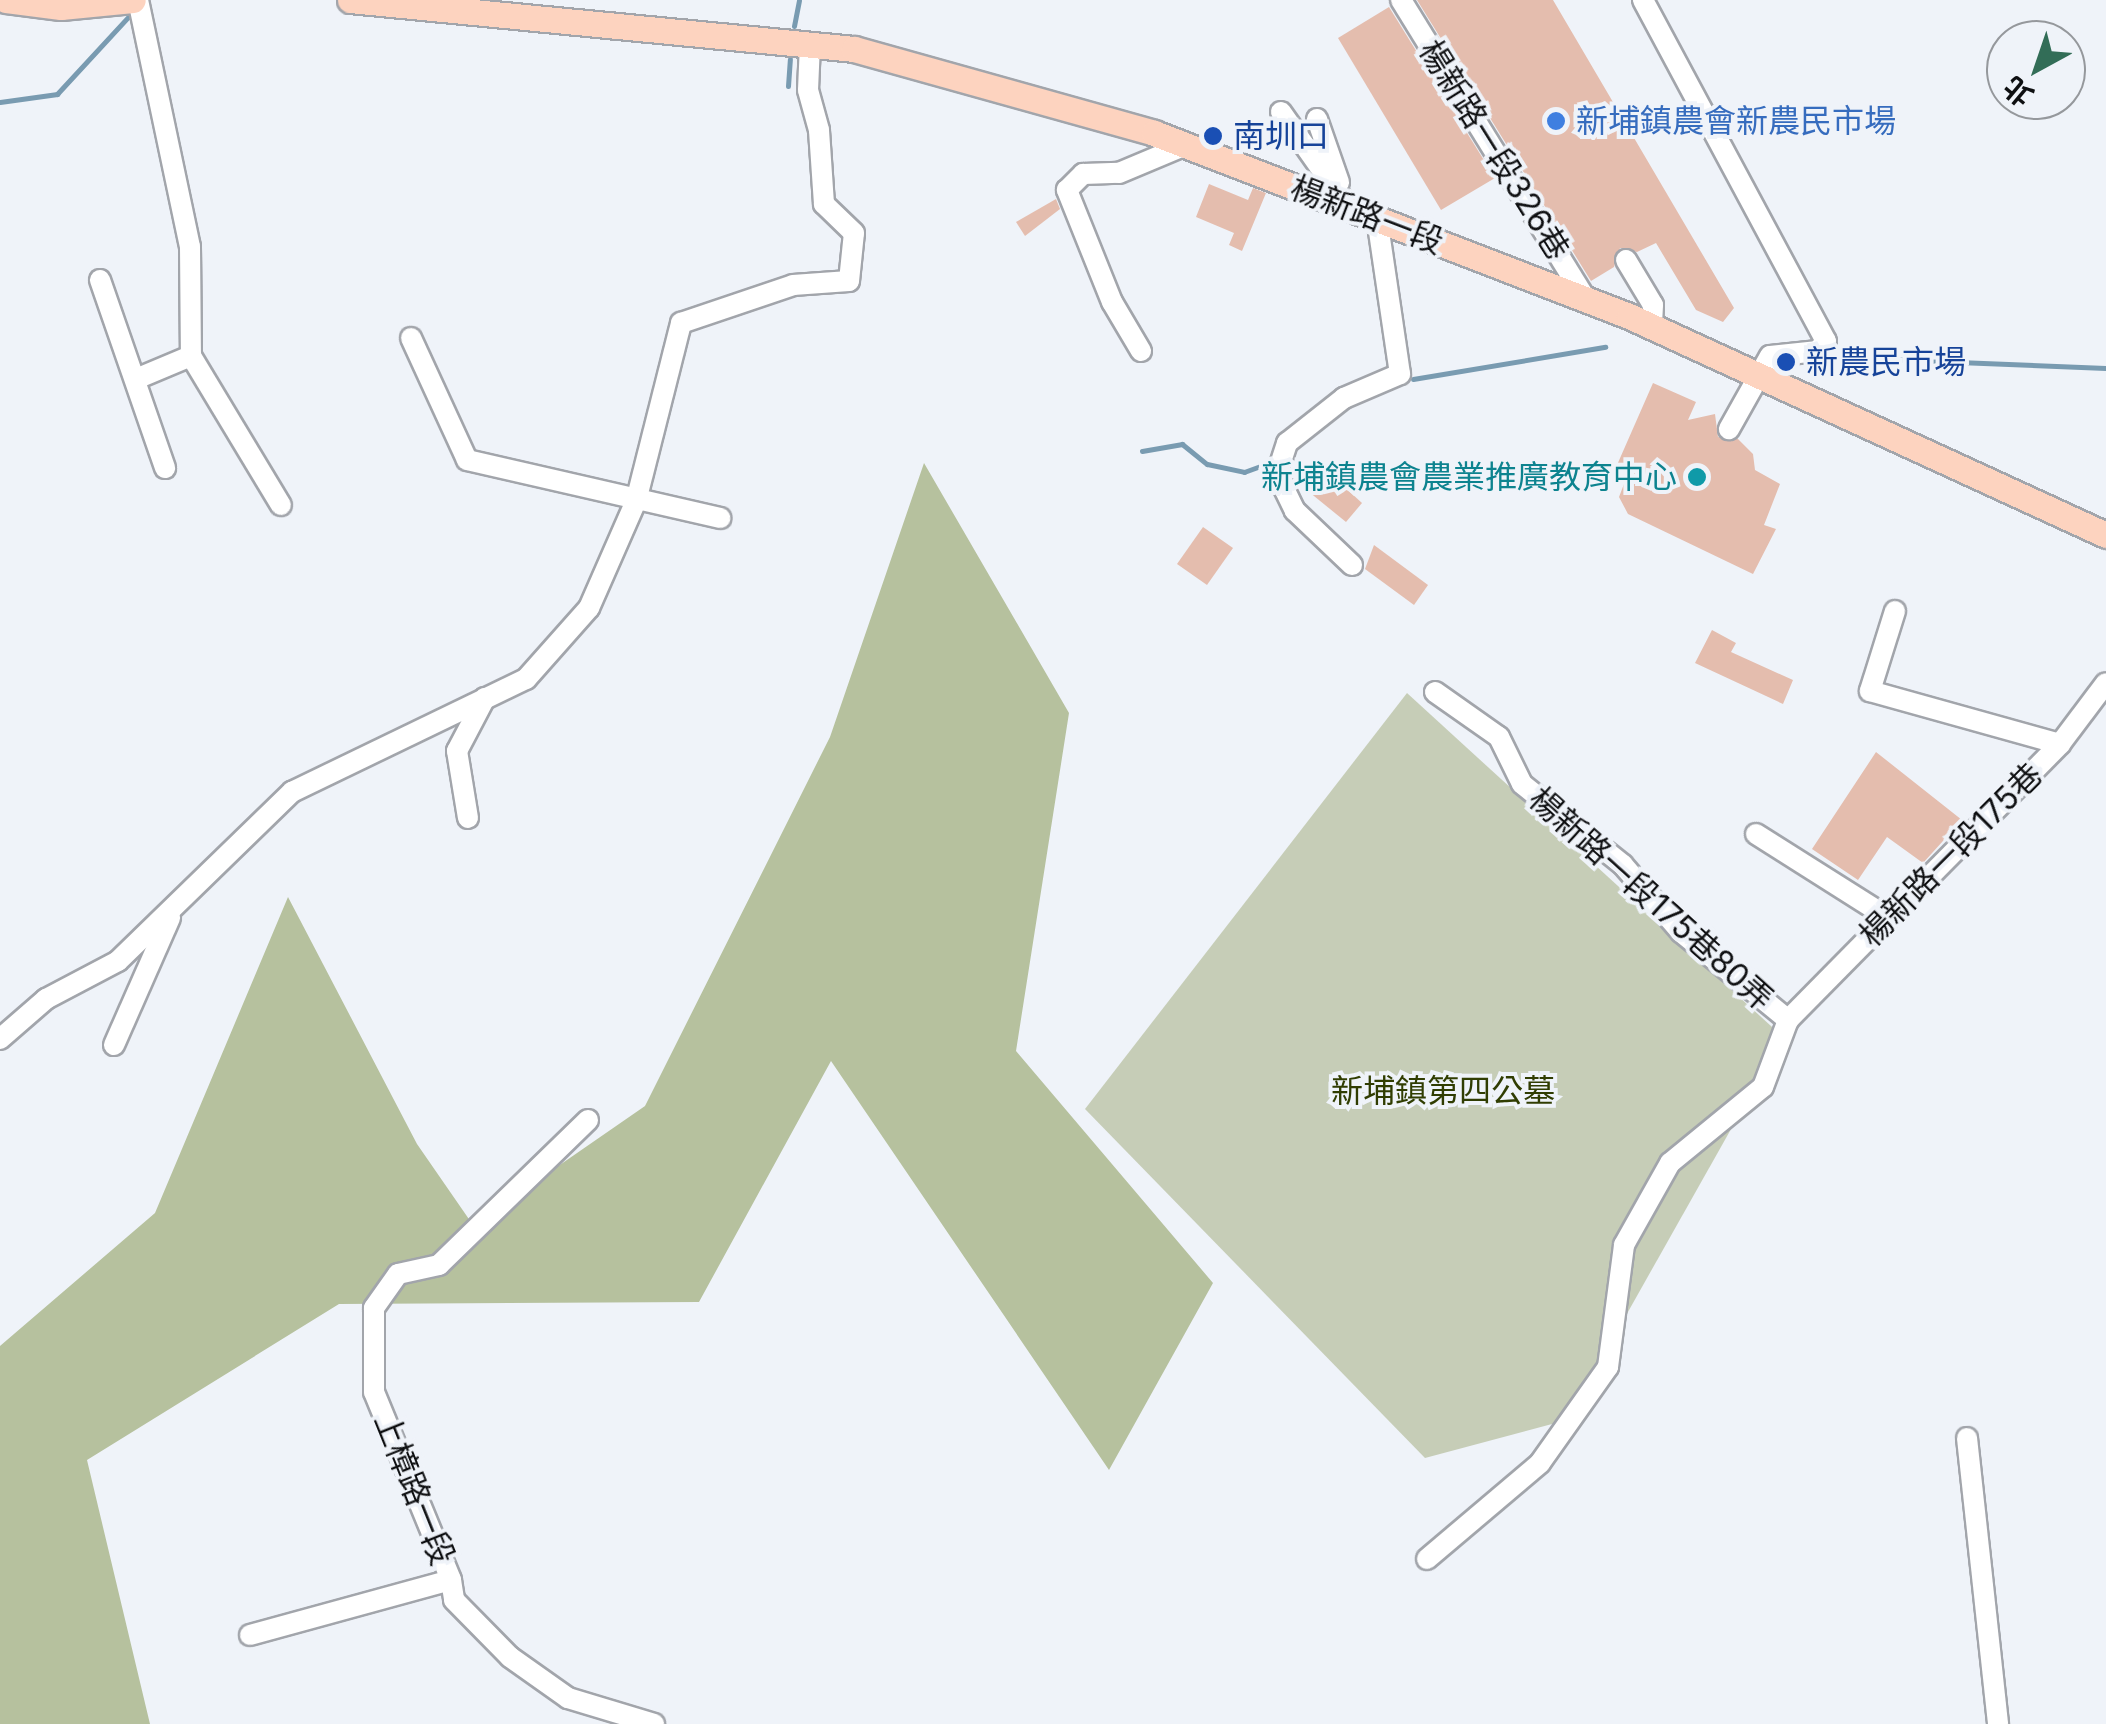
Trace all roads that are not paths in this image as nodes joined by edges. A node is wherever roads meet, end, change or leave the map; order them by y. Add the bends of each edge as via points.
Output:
1 (6, 0) edge
2 (135, 0) edge
3 (350, 0) edge
4 (1401, 0) edge
5 (1644, 0) edge
6 (810, 44) junction
7 (1281, 112) dead end
8 (1317, 119) dead end
9 (1186, 145) junction
10 (1348, 208) junction
11 (1377, 219) junction
12 (1626, 260) dead end
13 (100, 280) dead end
14 (1586, 299) junction
15 (1652, 327) junction
16 (411, 338) dead end
17 (1141, 351) dead end
18 (191, 356) junction
19 (1756, 374) junction
20 (136, 379) junction
21 (1729, 430) dead end
22 (164, 468) dead end
23 (636, 501) junction
24 (281, 505) dead end
25 (720, 518) dead end
26 (2106, 535) edge
27 (1352, 564) dead end
28 (1896, 611) dead end
29 (2106, 683) edge
30 (1435, 692) dead end
31 (485, 698) junction
32 (2060, 744) junction
33 (468, 818) dead end
34 (1756, 834) dead end
35 (173, 912) junction
36 (1889, 918) junction
37 (1788, 1020) junction
38 (0, 1039) edge
39 (114, 1045) dead end
40 (588, 1120) dead end
41 (1967, 1438) dead end
42 (1427, 1560) dead end
43 (451, 1580) junction
44 (250, 1636) dead end
45 (654, 1724) edge
46 (1998, 1724) edge

1 - 2 main road via 61,7
2 - 18 street via 190,248
3 - 6 main road, 楊新路一段
4 - 14 street, 楊新路一段326巷
5 - 19 street via 1826,341 1818,351 1770,356
6 - 9 main road, 楊新路一段 via 854,49
6 - 23 street via 808,90 819,130 824,204 854,233 849,282 793,285 681,323
7 - 10 street
8 - 10 street
9 - 10 main road, 楊新路一段
9 - 17 street via 1119,173 1082,174 1067,190 1112,302
10 - 11 main road, 楊新路一段
11 - 14 main road, 楊新路一段
11 - 27 street via 1400,374 1344,398 1287,443 1277,474 1296,511
12 - 15 street via 1653,305
13 - 20 street
14 - 15 main road, 楊新路一段
15 - 19 main road, 楊新路一段
16 - 23 street via 468,460
18 - 20 street
18 - 24 street
19 - 21 street
19 - 26 main road, 楊新路一段
20 - 22 street
23 - 25 street
23 - 31 street via 589,608 526,680
28 - 32 street via 1870,691
29 - 32 street, 楊新路一段175巷
30 - 37 street, 楊新路一段175巷80弄 via 1499,736 1522,784 1623,864 1681,932
31 - 33 street via 457,751
31 - 35 street via 292,792
32 - 36 street, 楊新路一段175巷
34 - 36 street
35 - 38 street via 118,960 46,999
35 - 39 street
36 - 37 street, 楊新路一段175巷
37 - 42 street via 1763,1087 1670,1163 1624,1246 1608,1367 1540,1463
40 - 43 street, 上樟路一段 via 439,1265 398,1274 374,1308 374,1392
41 - 46 street
43 - 44 street
43 - 45 street, 上樟路一段 via 454,1600 476,1623 568,1698

